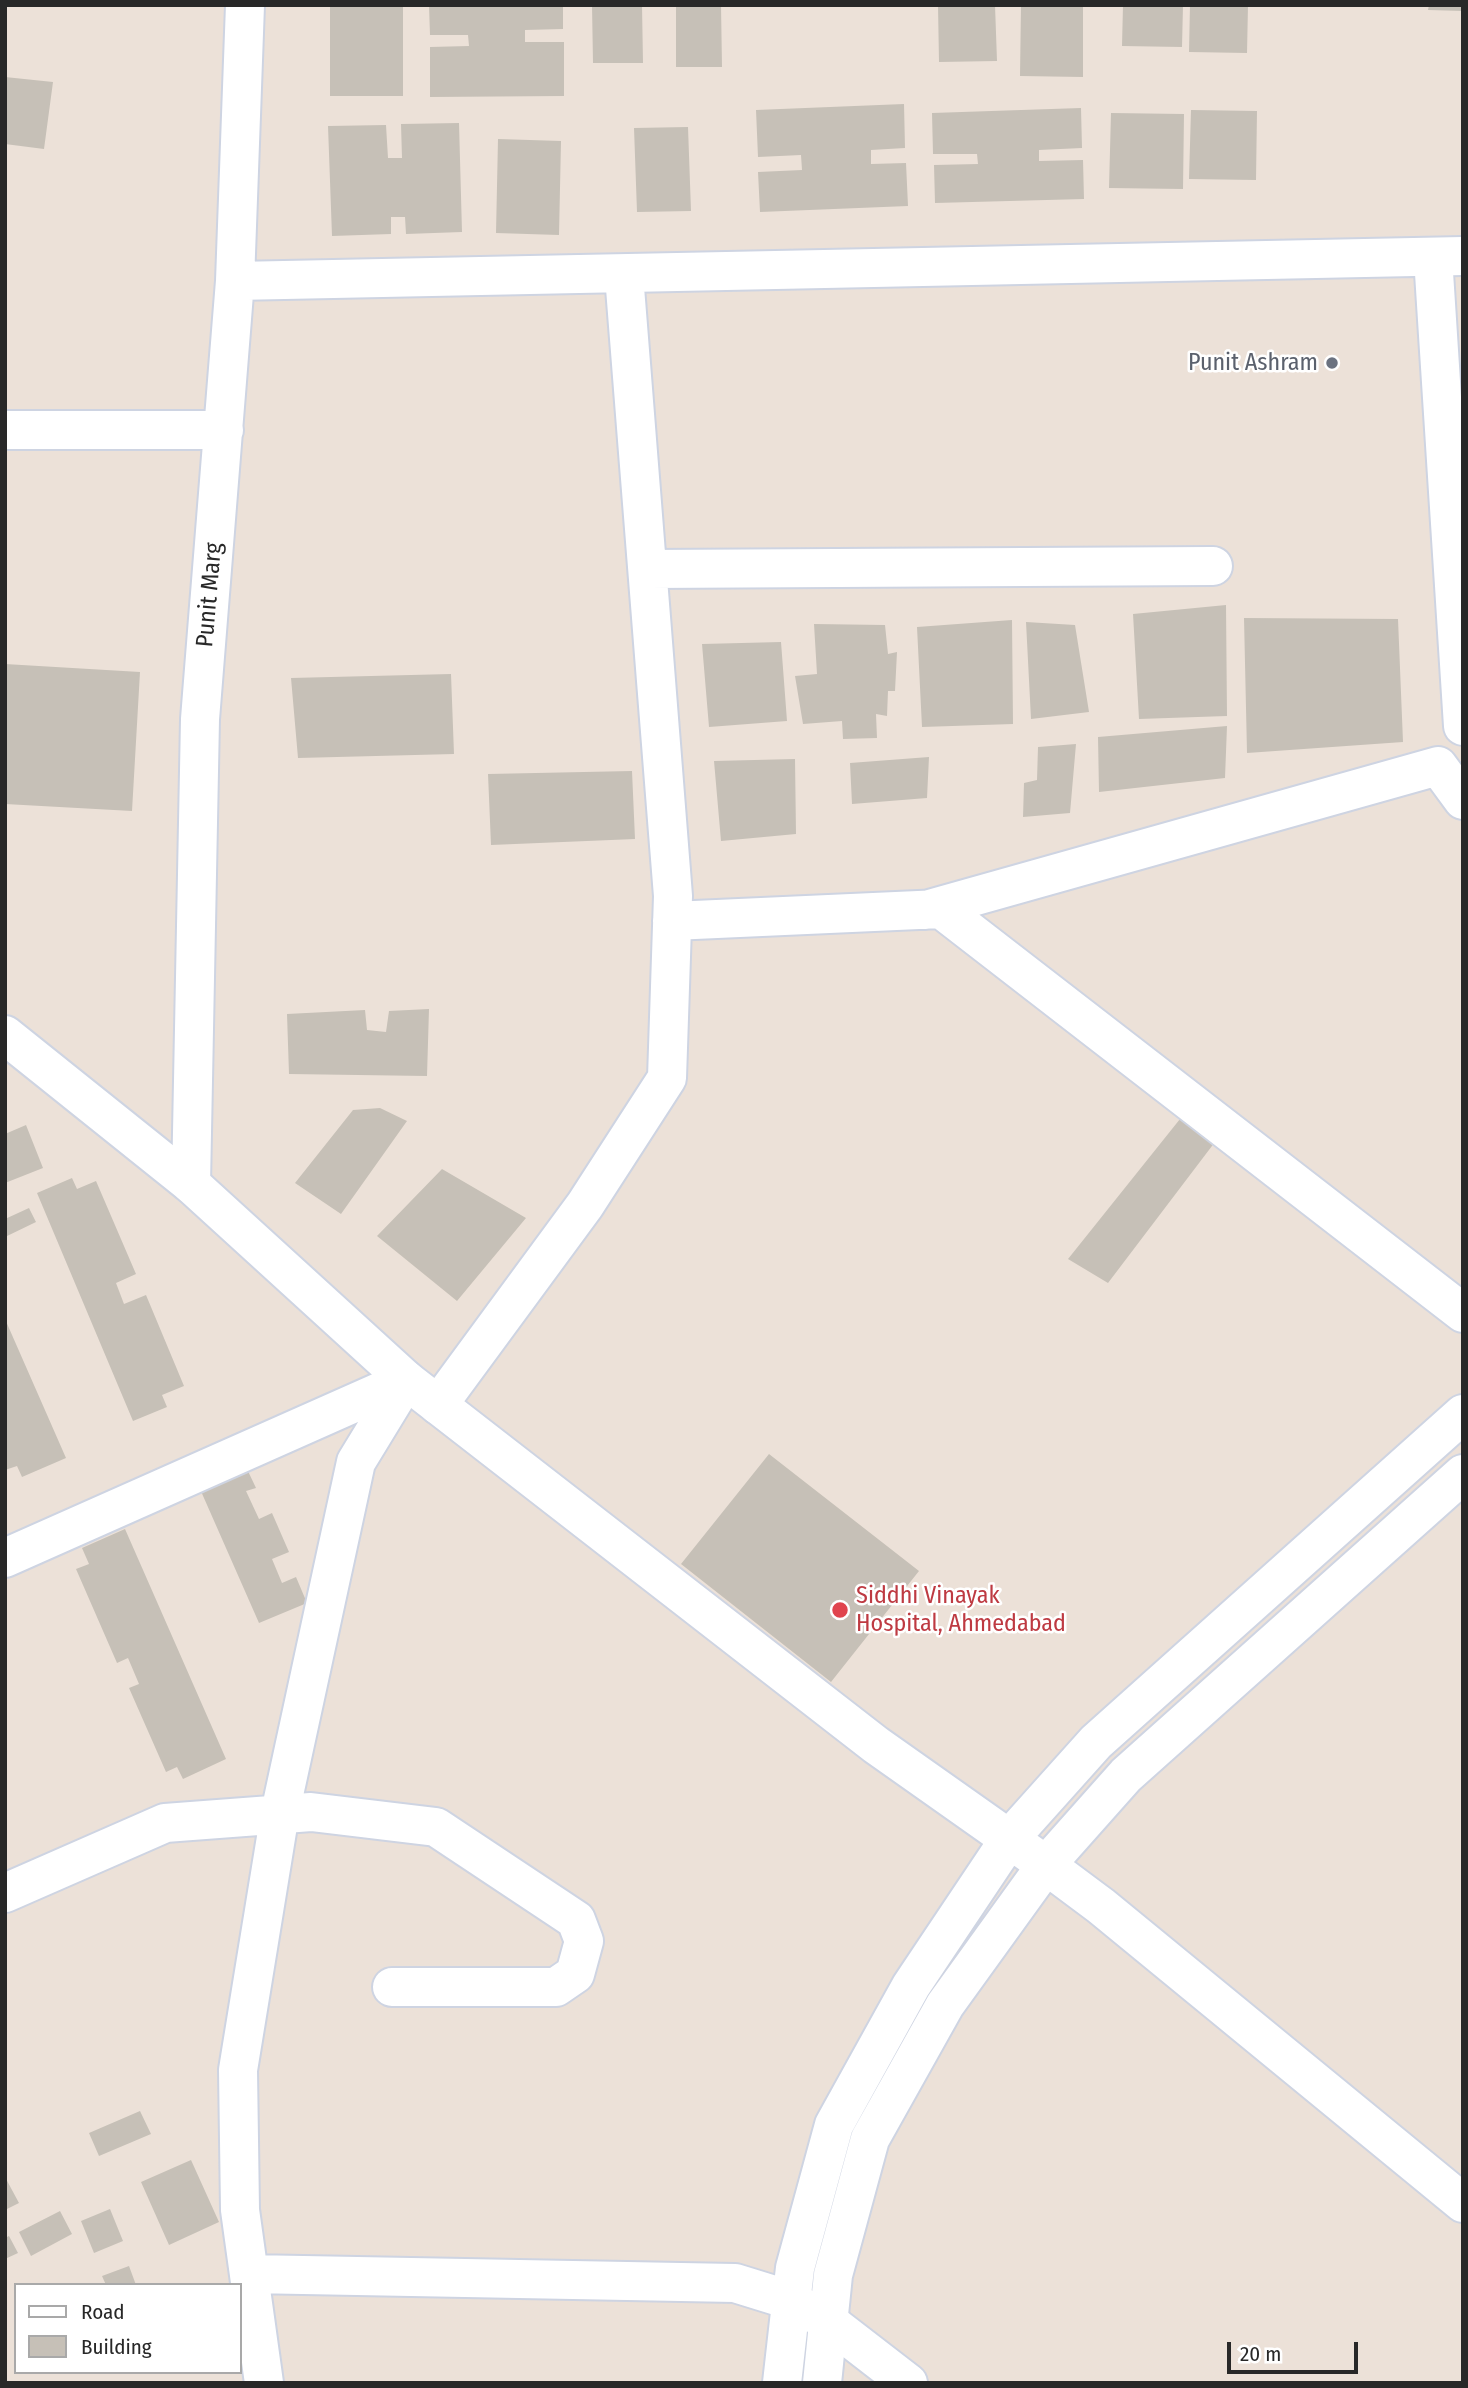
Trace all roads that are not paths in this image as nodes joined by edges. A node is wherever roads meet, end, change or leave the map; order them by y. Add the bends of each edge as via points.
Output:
1 (245, 5) edge
2 (1448, 257) edge
3 (624, 275) junction
4 (235, 281) junction
5 (5, 430) edge
6 (224, 430) junction
7 (1213, 566) dead end
8 (648, 569) junction
9 (1463, 726) edge
10 (1463, 800) edge
11 (926, 910) junction
12 (672, 921) junction
13 (5, 1035) edge
14 (191, 1184) junction
15 (1463, 1312) edge
16 (406, 1380) junction
17 (438, 1405) junction
18 (1463, 1414) edge
19 (1463, 1474) edge
20 (5, 1558) edge
21 (280, 1813) junction
22 (1010, 1839) junction
23 (1046, 1865) junction
24 (5, 1893) edge
25 (392, 1987) dead end
26 (1463, 2203) edge
27 (249, 2274) junction
28 (790, 2300) junction
29 (829, 2322) junction
30 (264, 2383) edge
31 (782, 2383) edge
32 (822, 2383) edge
33 (908, 2383) edge

1 - 4 street, Punit Marg
2 - 3 street
2 - 9 street
3 - 4 street
3 - 8 street
4 - 6 street, Punit Marg
5 - 6 street
6 - 14 street, Punit Marg via 200,719
7 - 8 street
8 - 12 street
10 - 11 street via 1438,766
11 - 12 street
11 - 15 street via 940,909
12 - 17 street via 667,1078 584,1205
13 - 14 street
14 - 16 street
16 - 17 street
16 - 20 street
16 - 21 street via 356,1462
17 - 22 street via 876,1745
18 - 22 street via 1096,1742
19 - 23 street via 1126,1775
21 - 24 street via 165,1823
21 - 25 street via 311,1812 436,1827 576,1920 584,1941 575,1974 556,1987
21 - 27 street via 238,2070 240,2210
22 - 23 street
22 - 28 street via 911,1986 834,2125
23 - 26 street
23 - 29 street via 945,2005 870,2139 833,2275
27 - 28 street via 735,2283
27 - 30 street
28 - 29 street
28 - 31 street
29 - 32 street
29 - 33 street

